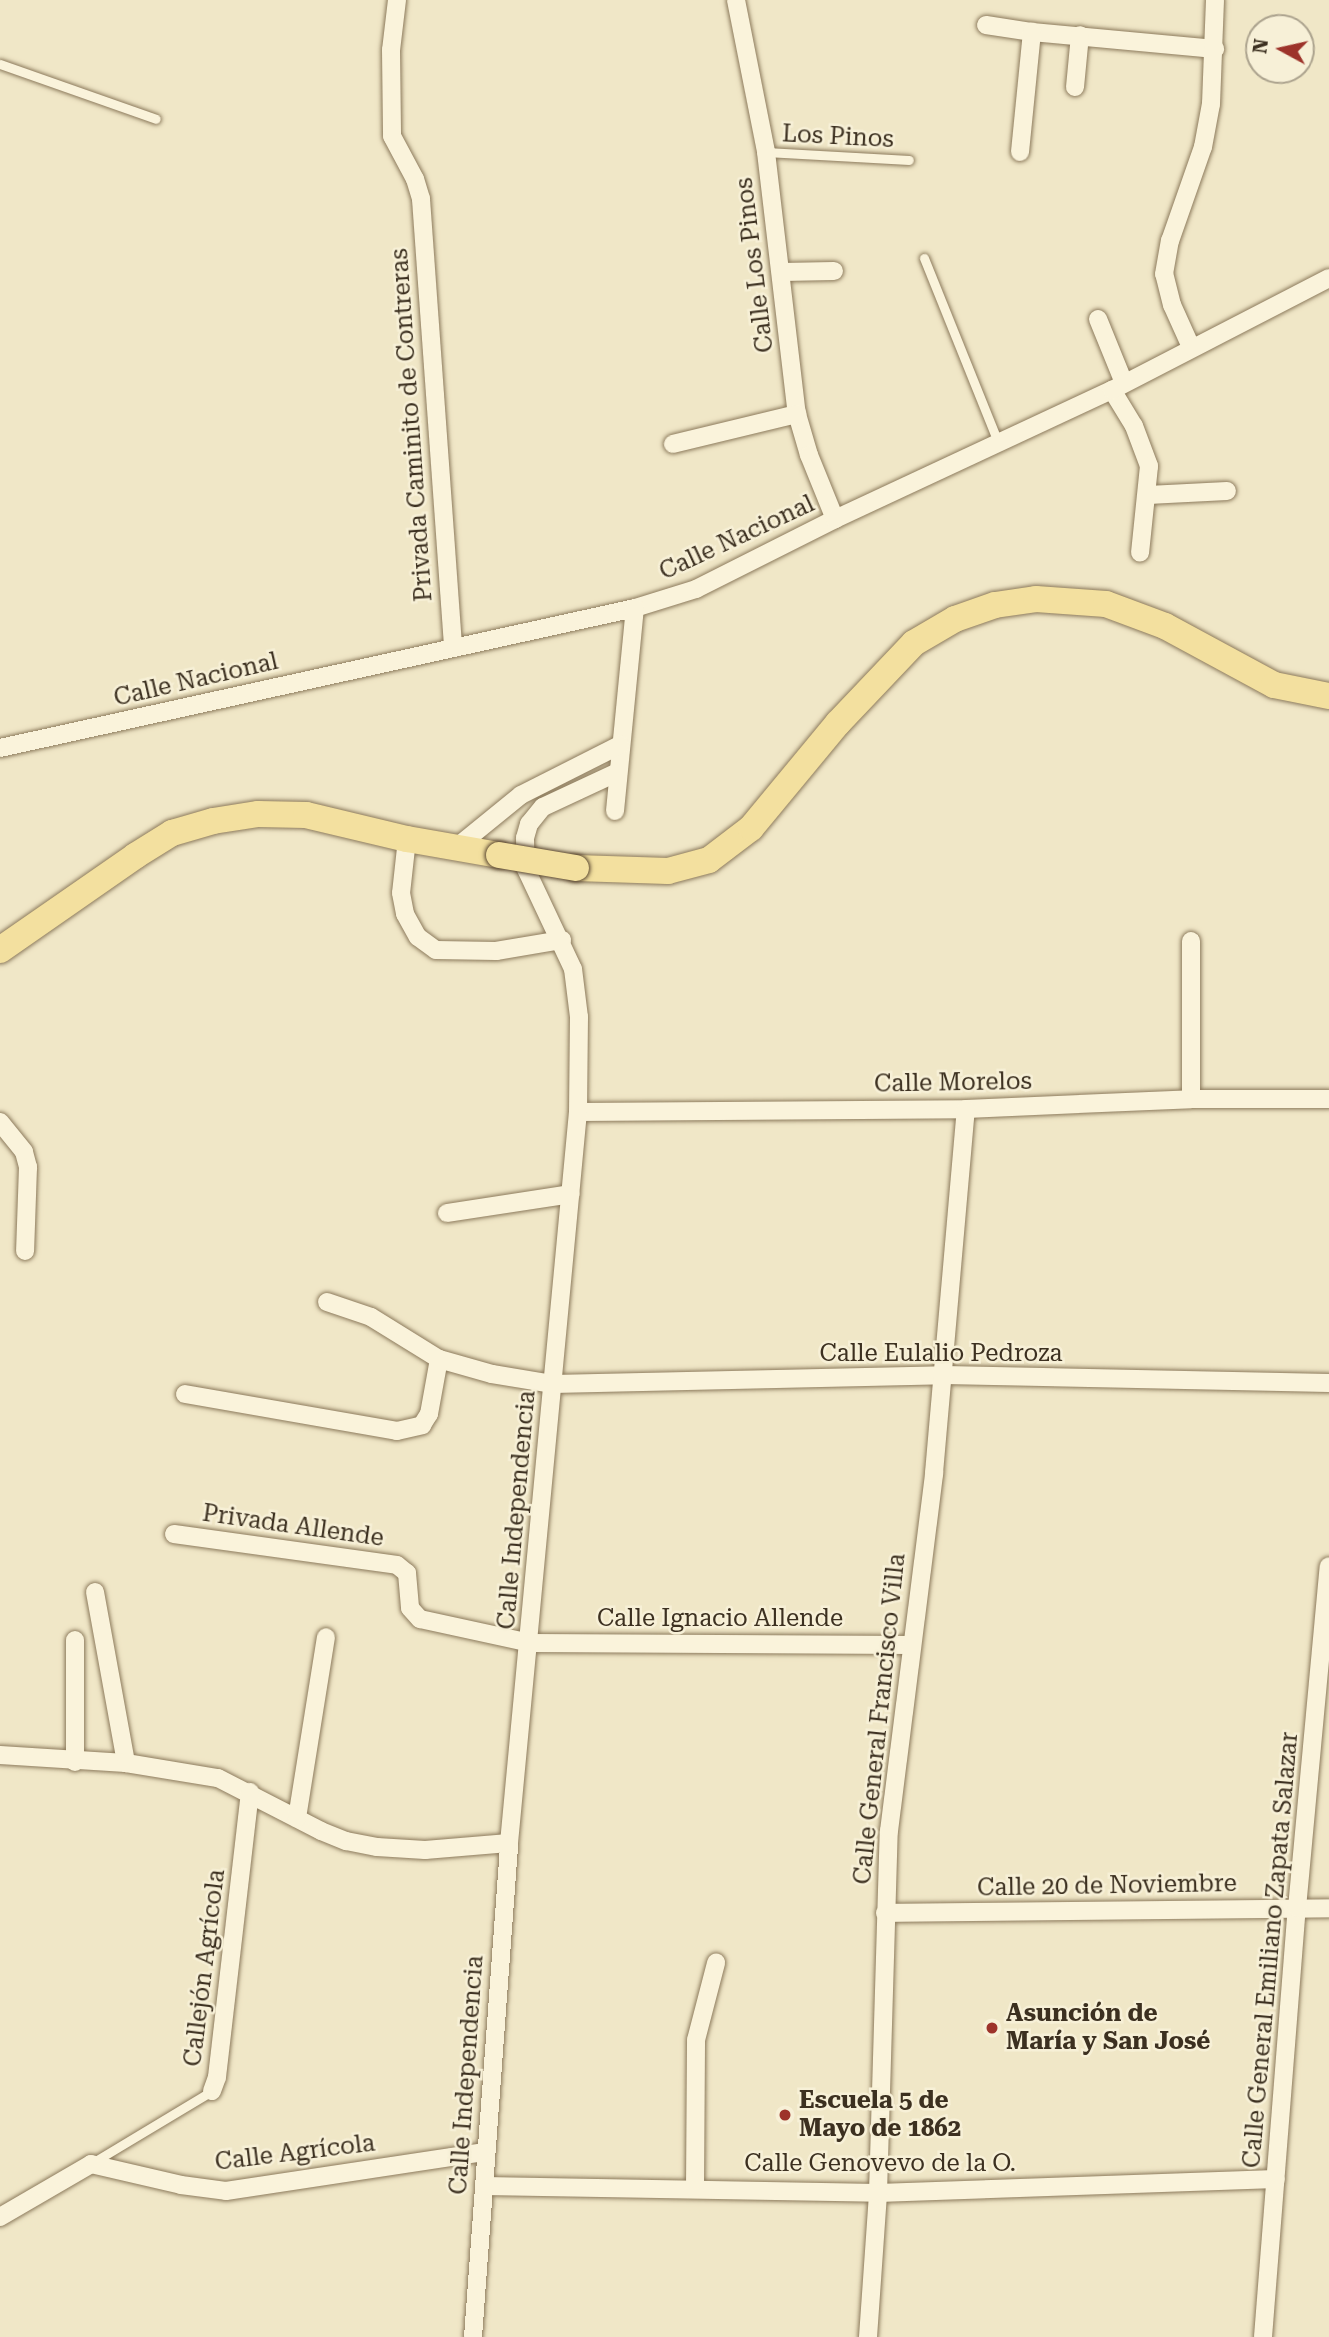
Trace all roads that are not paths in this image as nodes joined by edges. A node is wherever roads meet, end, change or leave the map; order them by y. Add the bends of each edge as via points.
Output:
1 (397, 0) edge
2 (736, 0) edge
3 (1215, 0) edge
4 (986, 24) dead end
5 (1032, 32) junction
6 (1080, 35) junction
7 (1215, 49) junction
8 (0, 64) edge
9 (1075, 87) dead end
10 (156, 119) dead end
11 (766, 152) junction
12 (1020, 152) dead end
13 (909, 160) dead end
14 (923, 258) dead end
15 (834, 271) dead end
16 (782, 272) junction
17 (1329, 278) edge
18 (1098, 319) dead end
19 (1191, 347) junction
20 (1118, 387) junction
21 (797, 414) junction
22 (998, 442) junction
23 (673, 444) dead end
24 (1227, 491) dead end
25 (1148, 495) junction
26 (835, 519) junction
27 (1140, 552) dead end
28 (635, 608) junction
29 (453, 648) junction
30 (1329, 696) edge
31 (620, 746) junction
32 (0, 748) edge
33 (616, 773) junction
34 (615, 811) dead end
35 (407, 839) junction
36 (457, 847) junction
37 (562, 940) junction
38 (1191, 941) dead end
39 (4, 949) edge
40 (1191, 1099) junction
41 (1329, 1100) edge
42 (966, 1109) junction
43 (578, 1112) junction
44 (0, 1122) edge
45 (571, 1194) junction
46 (447, 1213) dead end
47 (25, 1251) dead end
48 (327, 1301) dead end
49 (439, 1359) junction
50 (944, 1375) junction
51 (1329, 1383) edge
52 (553, 1384) junction
53 (185, 1394) dead end
54 (174, 1534) dead end
55 (1329, 1566) edge
56 (95, 1592) dead end
57 (326, 1637) dead end
58 (75, 1640) dead end
59 (530, 1643) junction
60 (911, 1645) junction
61 (0, 1755) edge
62 (75, 1762) junction
63 (125, 1763) junction
64 (250, 1792) junction
65 (297, 1818) junction
66 (509, 1843) junction
67 (1297, 1908) junction
68 (1329, 1908) edge
69 (885, 1913) junction
70 (716, 1963) dead end
71 (212, 2091) joint
72 (485, 2152) junction
73 (91, 2164) junction
74 (1276, 2179) junction
75 (484, 2186) junction
76 (695, 2188) junction
77 (878, 2193) junction
78 (0, 2217) edge
79 (473, 2337) edge
80 (868, 2337) edge
81 (1263, 2337) edge

1 - 29 street, Privada Caminito de Contreras via 391,50 392,136 421,200
2 - 11 street, Calle Los Pinos
3 - 7 street
4 - 5 street
5 - 6 street
5 - 12 street
6 - 7 street
6 - 9 street
7 - 19 street via 1203,147 1170,241 1164,274
8 - 10 lane
11 - 13 lane, Los Pinos
11 - 16 street, Calle Los Pinos
14 - 22 lane
15 - 16 street
16 - 21 street, Calle Los Pinos
17 - 19 street, Calle Nacional
18 - 20 street
19 - 20 street, Calle Nacional
20 - 22 street, Calle Nacional
20 - 25 street via 1145,449
21 - 23 street
21 - 26 street, Calle Los Pinos
22 - 26 street, Calle Nacional
24 - 25 street
25 - 27 street
26 - 28 street, Calle Nacional via 696,589
28 - 29 street, Calle Nacional
28 - 31 street
29 - 32 street, Calle Nacional
30 - 36 main road, bridge via 1274,685 1165,626 1106,604 1036,600 995,605 956,619 914,643 838,723 751,828 709,860 668,871 576,869
31 - 33 street
31 - 36 street via 521,795
33 - 34 street
33 - 37 street, Calle Independencia via 543,807 529,824 526,869
35 - 36 main road
35 - 37 street via 401,893 405,914 418,937 436,950 496,951
35 - 39 main road via 306,815 258,814 213,821 153,844
37 - 43 street, Calle Independencia via 573,969 579,1017
38 - 40 street
40 - 41 street, Calle Morelos
40 - 42 street, Calle Morelos
42 - 43 street, Calle Morelos
42 - 50 street, Calle General Francisco Villa
43 - 45 street, Calle Independencia
44 - 47 street via 24,1152 28,1167
45 - 46 street
45 - 52 street, Calle Independencia
48 - 49 street, Calle Eulalio Pedroza via 371,1317
49 - 52 street, Calle Eulalio Pedroza
49 - 53 street via 429,1414 422,1424 397,1431
50 - 51 street, Calle Eulalio Pedroza
50 - 52 street, Calle Eulalio Pedroza
50 - 60 street, Calle General Francisco Villa
52 - 59 street, Calle Independencia
54 - 59 street, Privada Allende via 397,1564 407,1573 410,1608 420,1619
55 - 67 street, Calle General Emiliano Zapata Salazar
56 - 63 street
57 - 65 street
58 - 62 street
59 - 60 street, Calle Ignacio Allende
59 - 66 street, Calle Independencia
60 - 69 street, Calle General Francisco Villa
61 - 62 street
62 - 63 street
63 - 64 street via 218,1778
64 - 65 street
64 - 71 street, Callejón Agrícola
65 - 66 street via 346,1841 377,1847 425,1850
66 - 72 street, Calle Independencia
67 - 68 street, Calle 20 de Noviembre
67 - 69 street, Calle 20 de Noviembre
67 - 74 street, Calle General Emiliano Zapata Salazar
69 - 77 street, Calle General Francisco Villa
70 - 76 street via 696,2040
71 - 73 lane, Callejón Agrícola
72 - 73 street, Calle Agrícola via 226,2191
72 - 75 street, Calle Independencia
73 - 78 street
74 - 77 street, Calle Genovevo de la O.
74 - 81 street, Calle General Emiliano Zapata Salazar
75 - 76 street, Calle Genovevo de la O.
75 - 79 street, Calle Independencia
76 - 77 street, Calle Genovevo de la O.
77 - 80 street, Calle General Francisco Villa

